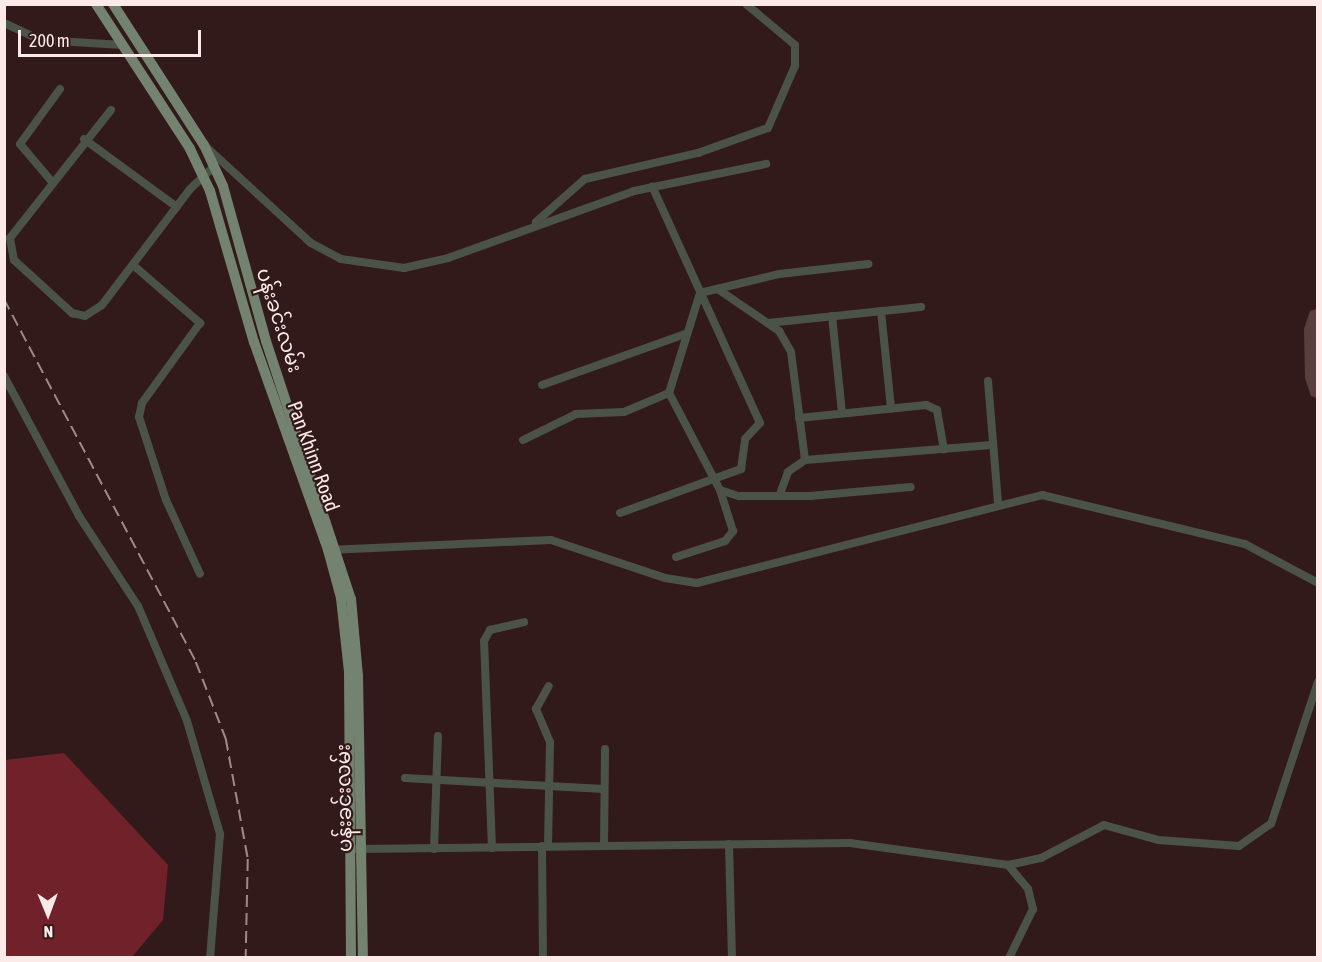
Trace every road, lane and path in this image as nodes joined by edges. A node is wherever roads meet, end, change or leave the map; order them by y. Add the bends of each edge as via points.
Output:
1 (96, 4) edge
2 (113, 4) edge
3 (746, 4) edge
4 (4, 23) edge
5 (123, 45) junction
6 (60, 89) dead end
7 (111, 110) dead end
8 (84, 139) junction
9 (204, 145) junction
10 (766, 164) dead end
11 (214, 167) junction
12 (204, 175) junction
13 (52, 183) junction
14 (652, 186) junction
15 (177, 207) junction
16 (532, 225) junction
17 (868, 264) dead end
18 (133, 266) junction
19 (719, 290) junction
20 (700, 293) junction
21 (921, 307) dead end
22 (881, 311) junction
23 (832, 316) junction
24 (768, 323) junction
25 (685, 334) junction
26 (4, 376) edge
27 (988, 381) dead end
28 (542, 386) dead end
29 (669, 393) junction
30 (891, 408) junction
31 (842, 412) junction
32 (799, 418) junction
33 (523, 441) dead end
34 (991, 446) junction
35 (944, 449) junction
36 (805, 460) junction
37 (718, 486) junction
38 (911, 487) dead end
39 (780, 494) junction
40 (998, 503) junction
41 (620, 513) dead end
42 (333, 549) junction
43 (676, 557) dead end
44 (200, 574) dead end
45 (1317, 583) edge
46 (524, 622) dead end
47 (1317, 682) edge
48 (549, 686) dead end
49 (438, 736) dead end
50 (605, 749) dead end
51 (405, 778) dead end
52 (438, 779) junction
53 (494, 780) junction
54 (549, 783) junction
55 (604, 789) junction
56 (729, 844) junction
57 (545, 846) junction
58 (604, 846) junction
59 (492, 848) junction
60 (350, 849) junction
61 (363, 849) junction
62 (434, 849) junction
63 (1022, 863) junction
64 (1008, 865) junction
65 (1022, 880) junction
66 (210, 957) edge
67 (351, 957) edge
68 (363, 957) edge
69 (543, 957) edge
70 (732, 957) edge
71 (1009, 957) edge

1 - 5 main road, Pan Khinn Road
2 - 9 main road, ပန်းခင်းလမ်း
3 - 16 street via 795,45 795,66 768,128 698,153 585,179
4 - 5 street via 40,40
5 - 12 main road, Pan Khinn Road
6 - 13 street via 20,137 21,149
7 - 8 street
8 - 13 street
8 - 15 street
9 - 11 main road, ပန်းခင်းလမ်း
9 - 16 street via 311,243 340,259 387,267 422,265
10 - 14 street
11 - 12 street
11 - 42 main road, ပန်းခင်းလမ်း
12 - 15 street
12 - 42 main road, Pan Khinn Road via 254,342
13 - 18 street via 10,238 14,260 72,313 85,316 102,305
14 - 16 street
14 - 20 street
15 - 18 street
17 - 19 street via 779,274
18 - 44 street via 200,323 142,403 139,417 166,500
19 - 20 street
19 - 24 street
20 - 25 street
20 - 37 street via 759,421 745,439 745,465
21 - 22 street
22 - 23 street
22 - 30 street
23 - 24 street
23 - 31 street
24 - 32 street via 791,352
25 - 28 street
25 - 29 street
26 - 66 street via 79,516 138,606 187,721 220,834
27 - 34 street
29 - 33 street via 624,412 576,414
29 - 37 street
30 - 31 street
30 - 35 street via 935,407
31 - 32 street
32 - 36 street
34 - 35 street
34 - 40 street
35 - 36 street
36 - 39 street via 788,472
37 - 39 street via 739,496
37 - 41 street
37 - 43 street via 730,537
38 - 39 street
40 - 42 street via 697,583 665,578 552,540
40 - 45 street via 1057,496 1157,520 1245,544
42 - 60 main road, Pan Khinn Road via 346,633
42 - 61 main road, ပန်းခင်းလမ်း via 356,633
46 - 53 street via 490,630 484,641
47 - 63 street via 1272,824 1260,836 1225,847 1151,838 1104,825
48 - 54 street via 536,709 550,742
49 - 52 street
50 - 55 street
51 - 52 street
52 - 53 street
52 - 62 street
53 - 54 street
53 - 59 street
54 - 55 street
54 - 57 street
55 - 58 street
56 - 58 street
56 - 64 street via 861,844
56 - 70 street
57 - 58 street
57 - 59 street
57 - 69 street
59 - 62 street
60 - 61 street
60 - 67 main road, Pan Khinn Road
61 - 62 street
61 - 68 main road, ပန်းခင်းလမ်း
63 - 64 street
63 - 65 street
64 - 65 street
65 - 71 street via 1032,914

